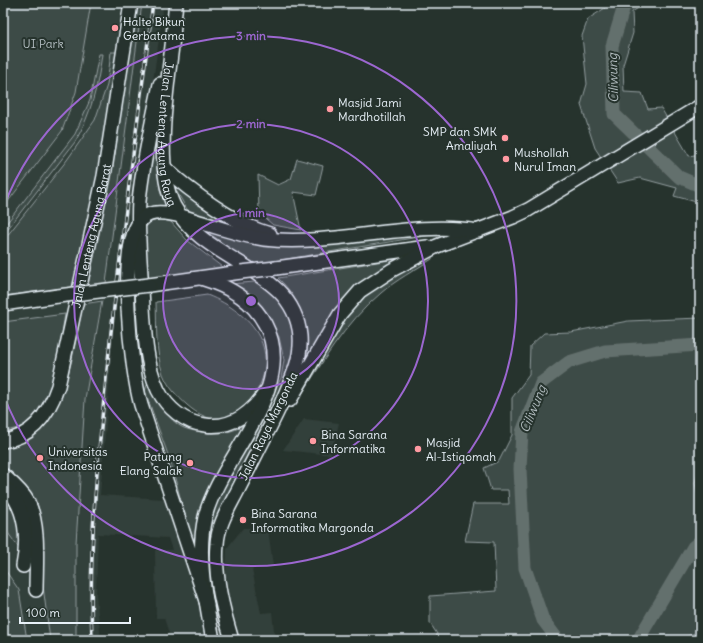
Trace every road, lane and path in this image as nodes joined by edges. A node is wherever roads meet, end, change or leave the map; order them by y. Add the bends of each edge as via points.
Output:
1 (131, 3) edge
2 (176, 3) edge
3 (174, 18) junction
4 (700, 106) edge
5 (165, 168) junction
6 (180, 215) junction
7 (138, 223) junction
8 (478, 231) junction
9 (328, 238) junction
10 (437, 246) junction
11 (201, 278) junction
12 (3, 304) edge
13 (267, 390) junction
14 (3, 441) edge
15 (262, 444) junction
16 (3, 475) edge
17 (3, 484) edge
18 (23, 566) dead end
19 (36, 590) dead end
20 (206, 604) junction
21 (213, 640) edge
22 (232, 640) edge

1 - 14 main road, Jalan Lenteng Agung Barat via 104,176 58,386 49,407 35,426 21,436
2 - 3 main road, Jalan Lenteng Agung Raya
3 - 5 main road, Jalan Lenteng Agung Raya via 166,90
3 - 7 main road via 147,146
4 - 8 main road via 528,210
5 - 6 main road, Jalan Lenteng Agung Raya via 170,196
5 - 9 main road via 210,203 254,228 274,235
6 - 7 main road via 154,213
6 - 9 main road via 231,232 263,238
6 - 15 main road, Jalan Raya Margonda via 217,250 276,286 287,298 296,315 301,342 298,362
7 - 13 main road via 147,350 153,376 166,401 180,415 192,422 216,426 248,413
7 - 20 main road via 131,240 129,263 131,360 134,380
8 - 9 main road via 453,227
8 - 10 main road
10 - 11 main road, bridge
10 - 15 main road via 380,276 352,299 340,314
11 - 12 main road, bridge
11 - 13 main road via 227,288 245,299 264,321 272,341 274,356
13 - 20 main road via 208,508 202,547
15 - 22 main road, Jalan Raya Margonda via 223,519 216,545 217,571
16 - 19 main road via 21,493 32,510 36,539
17 - 18 main road via 21,511 26,544
20 - 21 main road

